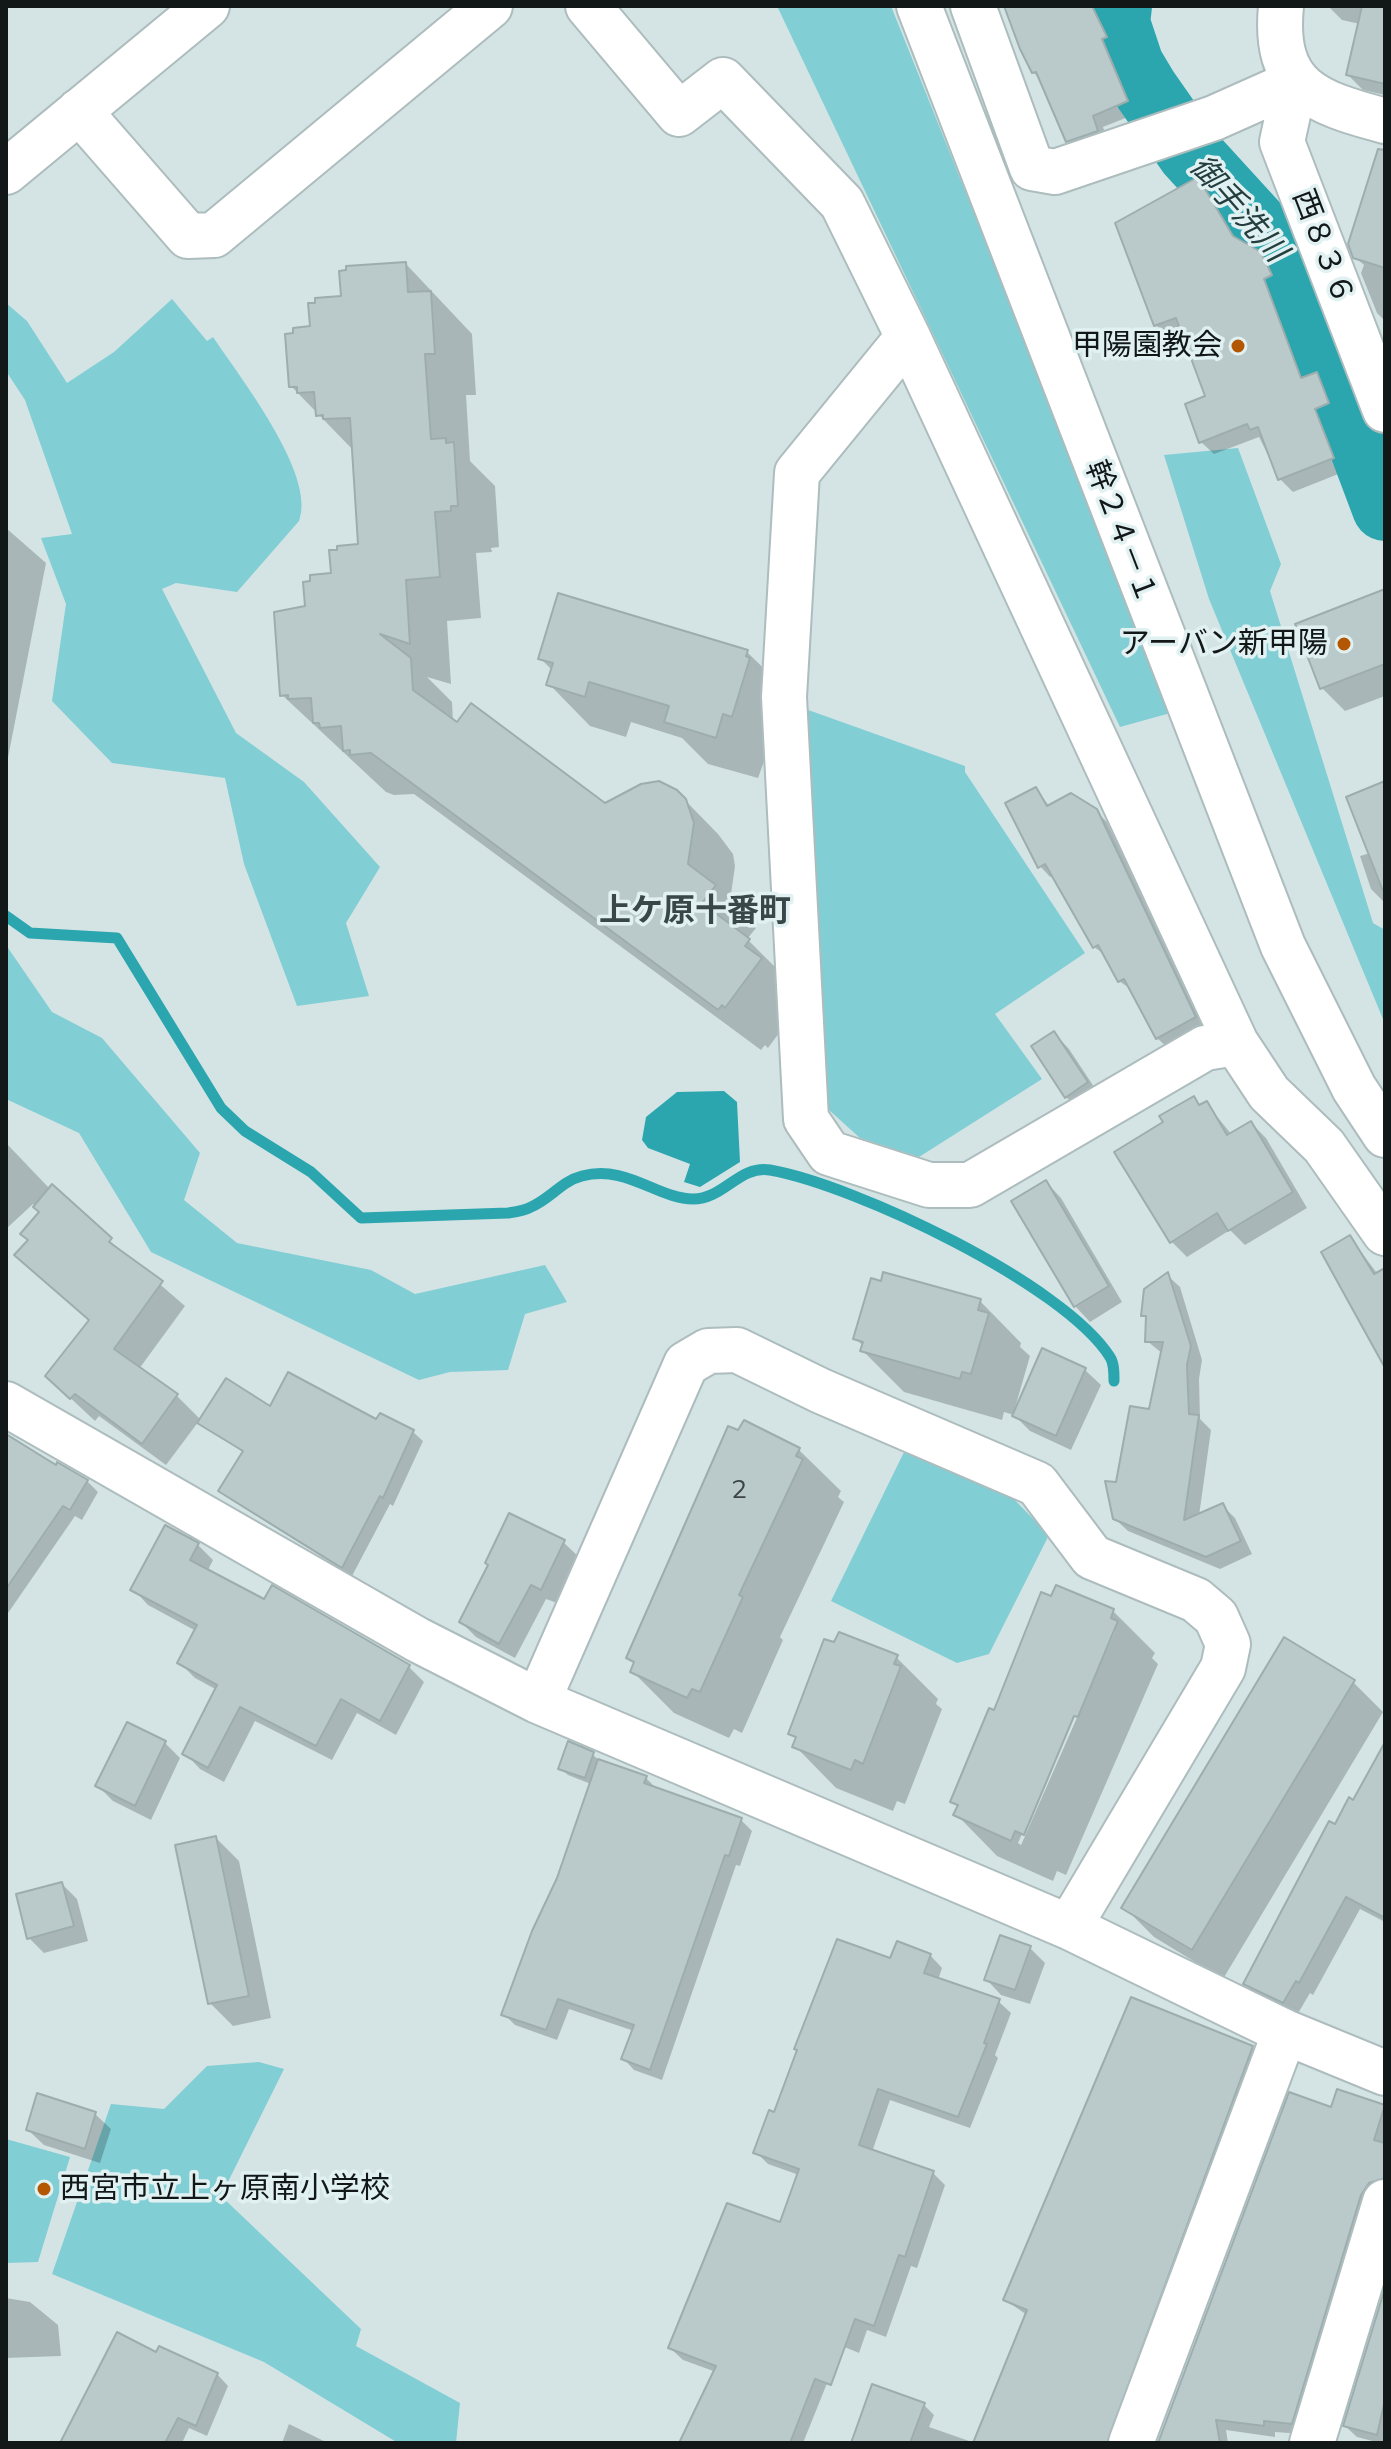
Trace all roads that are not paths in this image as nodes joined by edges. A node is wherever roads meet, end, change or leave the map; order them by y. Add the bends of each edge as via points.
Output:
1 (207, 6) edge
2 (490, 6) edge
3 (588, 6) edge
4 (919, 6) edge
5 (973, 6) edge
6 (1281, 6) edge
7 (1295, 82) junction
8 (79, 111) junction
9 (1385, 121) edge
10 (6, 172) edge
11 (908, 337) junction
12 (1385, 410) edge
13 (1236, 1043) junction
14 (1385, 1135) edge
15 (1385, 1233) edge
16 (6, 1404) edge
17 (538, 1701) junction
18 (1069, 1927) junction
19 (1285, 2032) junction
20 (1385, 2073) edge
21 (1385, 2202) edge
22 (1131, 2443) edge
23 (1312, 2443) edge

1 - 8 street
2 - 8 street via 214,235 188,236
3 - 11 street via 679,114 723,80 842,203
4 - 14 street, 幹２４－１ via 1283,946 1354,1088
5 - 7 street via 1032,168 1055,172 1178,131
6 - 7 street via 1278,36
7 - 9 street via 1333,107
7 - 12 street, 西８３６ via 1282,142
8 - 10 street
11 - 13 street
11 - 13 street via 797,473 784,697 806,1119 829,1153 929,1185 970,1185 1205,1048
13 - 15 street via 1269,1093 1324,1146
16 - 17 street via 418,1640
17 - 18 street
17 - 18 street via 686,1364 708,1351 737,1350 1037,1484 1092,1557 1196,1600 1216,1617 1228,1644 1223,1668
18 - 19 street
19 - 20 street
19 - 22 street
21 - 23 street

